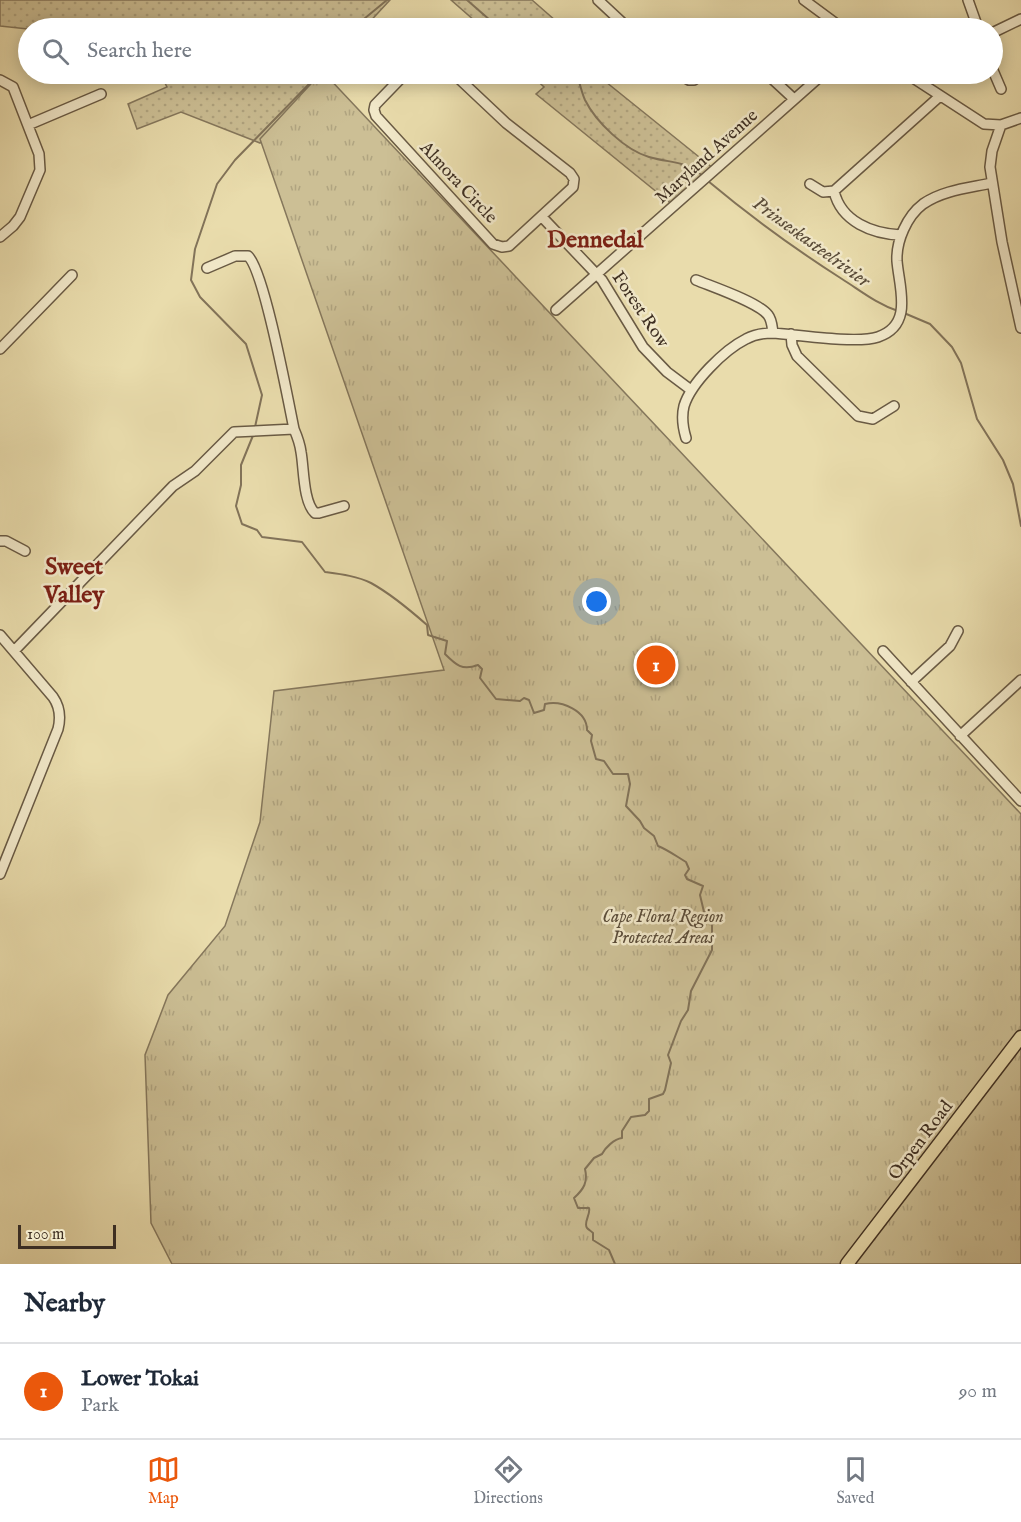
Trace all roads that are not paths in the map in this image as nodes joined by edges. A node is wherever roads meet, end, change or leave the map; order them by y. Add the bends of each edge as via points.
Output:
1 (598, 0) edge
2 (968, 0) edge
3 (808, 1) edge
4 (617, 18) edge
5 (829, 18) edge
6 (974, 18) edge
7 (1021, 19) edge
8 (1003, 28) edge
9 (0, 80) edge
10 (395, 84) edge
11 (465, 84) edge
12 (778, 84) edge
13 (811, 84) edge
14 (922, 84) edge
15 (999, 84) edge
16 (1001, 89) dead end
17 (101, 94) dead end
18 (940, 96) junction
19 (794, 99) junction
20 (1021, 118) edge
21 (28, 125) junction
22 (1001, 125) junction
23 (992, 183) junction
24 (810, 184) dead end
25 (834, 191) junction
26 (542, 217) junction
27 (902, 235) junction
28 (0, 237) edge
29 (207, 268) dead end
30 (597, 274) junction
31 (72, 275) dead end
32 (696, 280) dead end
33 (555, 310) dead end
34 (1021, 328) edge
35 (773, 333) junction
36 (791, 334) junction
37 (0, 349) edge
38 (691, 390) junction
39 (894, 406) dead end
40 (294, 429) junction
41 (686, 438) dead end
42 (344, 506) dead end
43 (0, 541) edge
44 (25, 551) dead end
45 (958, 631) dead end
46 (0, 635) edge
47 (14, 651) junction
48 (883, 651) dead end
49 (1021, 680) edge
50 (911, 682) junction
51 (960, 736) junction
52 (1021, 801) edge
53 (0, 874) edge
54 (1021, 1037) edge
55 (847, 1264) edge

1 - 4 street
2 - 6 street
3 - 5 street
7 - 8 street
9 - 21 street via 13,87
10 - 26 street, Almora Circle via 375,105 376,116 493,244 509,246
11 - 26 street, Almora Circle via 573,176 573,187
12 - 19 street
13 - 19 street, Maryland Avenue
14 - 18 street
15 - 16 street
17 - 21 street
18 - 22 street via 984,124
18 - 25 street
19 - 30 street, Maryland Avenue
20 - 22 street
21 - 28 street via 41,161 38,178 20,217
22 - 23 street via 990,159
23 - 27 street via 933,198 915,211
23 - 34 street
24 - 25 street via 823,192
25 - 27 street via 838,204 858,224 885,234
26 - 30 street, Forest Row
27 - 36 street via 897,260 903,304 891,328 879,337 863,339
29 - 40 street via 241,255 254,262
30 - 33 street, Maryland Avenue
30 - 38 street, Forest Row via 642,347
31 - 37 street
32 - 35 street via 766,312
35 - 36 street
35 - 38 street via 754,335 735,345
36 - 39 street via 797,356 858,416 873,419
38 - 41 street via 682,417
40 - 42 street via 311,510 319,513
40 - 47 street via 241,430 230,434 195,471 173,486
43 - 44 street
45 - 50 street via 950,646
46 - 47 street
47 - 53 street via 57,702 60,722
48 - 50 street
49 - 51 street
50 - 51 street
51 - 52 street
54 - 55 main road, Orpen Road

